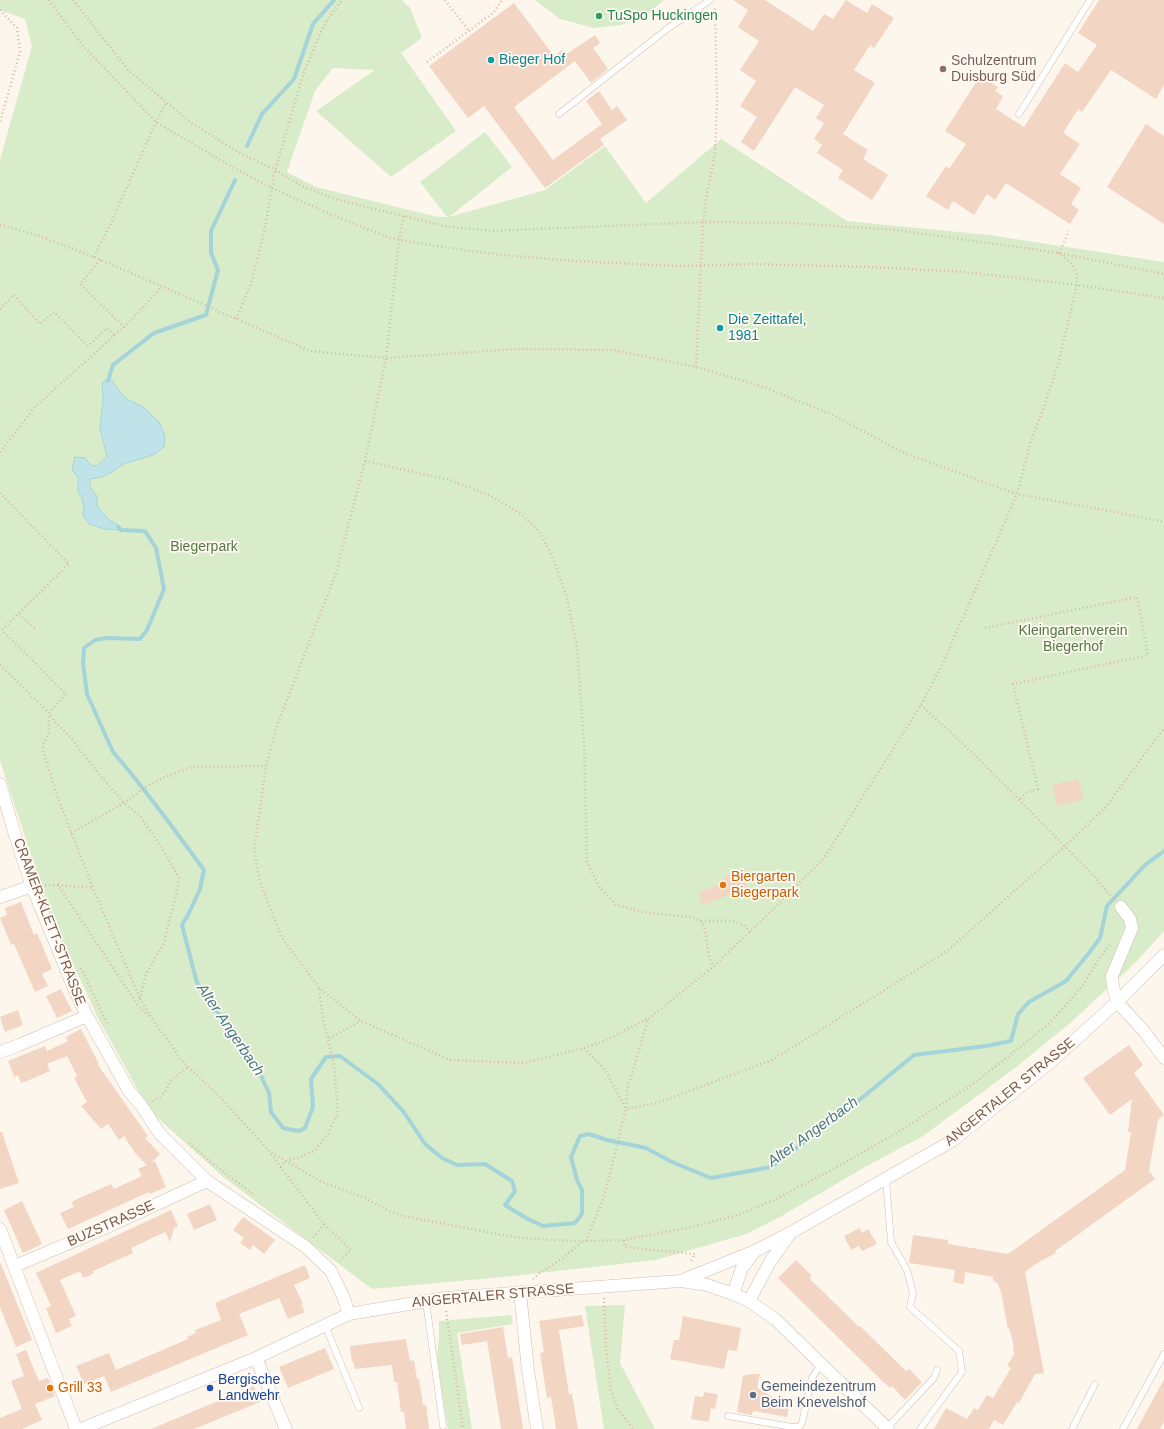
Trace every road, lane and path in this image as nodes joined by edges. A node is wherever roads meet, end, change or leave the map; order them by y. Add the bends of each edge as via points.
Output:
1 (49, 0) edge
2 (73, 0) edge
3 (342, 0) edge
4 (445, 0) edge
5 (502, 0) edge
6 (710, 0) edge
7 (1090, 0) edge
8 (715, 8) dead end
9 (0, 10) edge
10 (469, 31) junction
11 (427, 62) dead end
12 (166, 103) junction
13 (560, 114) dead end
14 (1019, 114) dead end
15 (0, 122) edge
16 (156, 122) junction
17 (275, 170) junction
18 (272, 188) junction
19 (404, 216) junction
20 (703, 222) junction
21 (0, 225) edge
22 (1068, 231) dead end
23 (399, 239) junction
24 (1059, 253) junction
25 (94, 257) junction
26 (100, 260) junction
27 (702, 264) junction
28 (1164, 274) edge
29 (1077, 285) junction
30 (161, 287) junction
31 (1164, 298) edge
32 (0, 309) edge
33 (236, 319) junction
34 (124, 327) junction
35 (115, 336) junction
36 (386, 358) junction
37 (696, 367) junction
38 (0, 452) edge
39 (364, 461) junction
40 (0, 493) edge
41 (1017, 494) junction
42 (1164, 522) edge
43 (19, 614) junction
44 (985, 628) dead end
45 (37, 630) dead end
46 (1, 631) edge
47 (0, 665) edge
48 (921, 705) junction
49 (49, 713) junction
50 (1164, 728) edge
51 (266, 766) junction
52 (0, 784) edge
53 (1019, 800) junction
54 (124, 803) junction
55 (71, 833) junction
56 (1064, 847) junction
57 (58, 885) junction
58 (32, 886) junction
59 (93, 888) junction
60 (44, 889) dead end
61 (1106, 891) dead end
62 (0, 897) edge
63 (1120, 907) dead end
64 (701, 920) junction
65 (750, 932) junction
66 (1113, 941) dead end
67 (1164, 955) edge
68 (79, 965) dead end
69 (713, 967) junction
70 (319, 988) junction
71 (140, 999) junction
72 (1118, 1002) junction
73 (87, 1016) junction
74 (151, 1017) junction
75 (648, 1019) junction
76 (361, 1022) junction
77 (109, 1026) dead end
78 (329, 1038) junction
79 (584, 1048) junction
80 (0, 1052) edge
81 (1164, 1058) edge
82 (189, 1066) junction
83 (148, 1099) dead end
84 (626, 1108) junction
85 (184, 1139) dead end
86 (270, 1152) junction
87 (285, 1161) junction
88 (281, 1167) junction
89 (886, 1179) junction
90 (207, 1181) junction
91 (255, 1196) dead end
92 (324, 1224) junction
93 (0, 1229) edge
94 (790, 1233) junction
95 (624, 1240) junction
96 (584, 1241) junction
97 (2, 1243) edge
98 (317, 1244) dead end
99 (755, 1251) junction
100 (335, 1256) dead end
101 (341, 1261) junction
102 (15, 1266) junction
103 (331, 1271) junction
104 (680, 1281) junction
105 (604, 1286) junction
106 (520, 1292) junction
107 (733, 1294) junction
108 (445, 1298) junction
109 (426, 1301) junction
110 (749, 1301) junction
111 (349, 1314) junction
112 (325, 1325) junction
113 (1164, 1354) edge
114 (256, 1358) junction
115 (821, 1364) junction
116 (936, 1370) dead end
117 (1095, 1384) dead end
118 (359, 1408) dead end
119 (728, 1416) dead end
120 (443, 1426) dead end
121 (76, 1429) edge
122 (81, 1429) edge
123 (286, 1429) edge
124 (463, 1429) edge
125 (538, 1429) edge
126 (633, 1429) edge
127 (887, 1429) edge
128 (920, 1429) edge
129 (1072, 1429) edge
130 (1123, 1429) edge

1 - 16 path via 83,46
2 - 12 path via 128,70
3 - 17 path via 322,30 303,75
4 - 10 path
5 - 10 path via 494,12
6 - 13 lane via 667,29
7 - 14 lane
8 - 20 path via 717,100 714,153
9 - 15 path via 17,28 20,52
10 - 11 path
12 - 16 path
12 - 17 path via 190,122 238,152
16 - 18 path
16 - 25 path
17 - 18 path
17 - 19 path via 304,187 338,200
18 - 23 path via 330,214 390,238
18 - 33 path via 251,284
19 - 20 path via 444,226 490,231
19 - 23 path
20 - 24 path via 897,230
20 - 27 path
21 - 25 path via 37,235
22 - 24 path
23 - 27 path via 502,255 573,261 675,266
23 - 36 path
24 - 28 path
24 - 29 path via 1072,264 1077,275
25 - 26 path
26 - 30 path
26 - 34 path via 80,284
27 - 29 path via 862,267 957,272
27 - 37 path
29 - 31 path
29 - 41 path via 1058,364 1030,444
30 - 33 path
30 - 34 path
32 - 35 path via 14,295 40,324 54,312 88,346 107,328
33 - 36 path via 310,351
34 - 35 path
35 - 38 path via 35,407
36 - 37 path via 518,349 613,350
36 - 39 path
37 - 41 path via 761,386 831,414 904,453
39 - 51 path via 336,573 278,723
39 - 64 path via 449,480 489,495 521,514 539,531 552,556 566,594 577,647 584,742 587,862 600,888 616,905 647,913
40 - 43 path via 69,564
41 - 42 path
41 - 48 path via 943,664
43 - 45 path
43 - 46 path
44 - 53 path via 1137,597 1139,604 1148,654 1013,684 1038,790 1027,792
46 - 49 path via 66,694
47 - 49 path
48 - 53 path
48 - 65 path via 824,858
49 - 54 path
49 - 55 path via 49,734 43,744 43,751
50 - 56 path via 1105,808
51 - 54 path via 191,767 147,786
51 - 70 path via 254,850 260,882 282,938
52 - 58 street, CRAMER-KLETT-STRASSE
53 - 56 path
54 - 55 path
54 - 71 path via 140,816 179,878 163,946 146,974
55 - 59 path
56 - 61 path
56 - 84 path via 947,951 772,1060 657,1103
57 - 59 path
57 - 60 path via 41,885
57 - 74 path via 138,1007
58 - 62 street
58 - 73 street, CRAMER-KLETT-STRASSE
59 - 71 path
63 - 72 street via 1130,920 1132,928 1112,976
64 - 65 path via 731,921 744,925
64 - 69 path
65 - 69 path
66 - 95 path via 1083,985 1050,1023 976,1082 895,1134 821,1176 738,1215
67 - 72 street, ANGERTALER STRASSE
68 - 77 path
69 - 75 path
70 - 76 path
70 - 78 path
71 - 74 path
72 - 81 street
72 - 89 street, ANGERTALER STRASSE via 1052,1061 952,1141
73 - 80 street
73 - 90 street, CRAMER-KLETT-STRASSE via 129,1091 160,1134
74 - 82 path via 179,1058
75 - 79 path
75 - 84 path via 627,1090
76 - 78 path
76 - 79 path via 450,1060 524,1063
78 - 87 path via 338,1113 328,1134 314,1150
79 - 84 path via 605,1070
82 - 83 path via 169,1082 165,1093 151,1103
82 - 86 path
84 - 96 path via 604,1197
85 - 91 path
86 - 87 path
86 - 88 path
87 - 88 path
87 - 96 path via 322,1182 403,1216 513,1237
88 - 92 path
89 - 94 street, ANGERTALER STRASSE
89 - 128 lane via 891,1242 907,1270 913,1293 910,1307 959,1351 962,1372
90 - 102 street, BUZSTRASSE
90 - 103 street, CRAMER-KLETT-STRASSE via 306,1247
92 - 98 path via 312,1239
92 - 101 path via 351,1250
93 - 97 street
94 - 99 street, ANGERTALER STRASSE
94 - 110 street via 770,1262
95 - 96 path
95 - 104 path via 625,1247 696,1254
96 - 106 path via 545,1269
97 - 102 street
99 - 104 street, ANGERTALER STRASSE
99 - 107 street, ANGERTALER STRASSE via 742,1268
100 - 101 path
101 - 103 path
102 - 121 street
103 - 111 street, CRAMER-KLETT-STRASSE
104 - 105 street, ANGERTALER STRASSE
104 - 107 street via 707,1285
105 - 106 street, ANGERTALER STRASSE
105 - 126 path via 606,1349 611,1391 618,1409
106 - 108 street, ANGERTALER STRASSE
106 - 125 street via 528,1370
107 - 110 street
108 - 109 street, ANGERTALER STRASSE
108 - 124 path
109 - 111 street, ANGERTALER STRASSE
109 - 120 lane
110 - 115 street via 776,1320
111 - 112 street, ANGERTALER STRASSE
112 - 114 street, ANGERTALER STRASSE
112 - 118 lane
113 - 130 lane
114 - 122 street, ANGERTALER STRASSE
114 - 123 street
115 - 119 lane via 812,1378 799,1427
115 - 127 street
116 - 127 lane via 934,1378
117 - 129 lane

